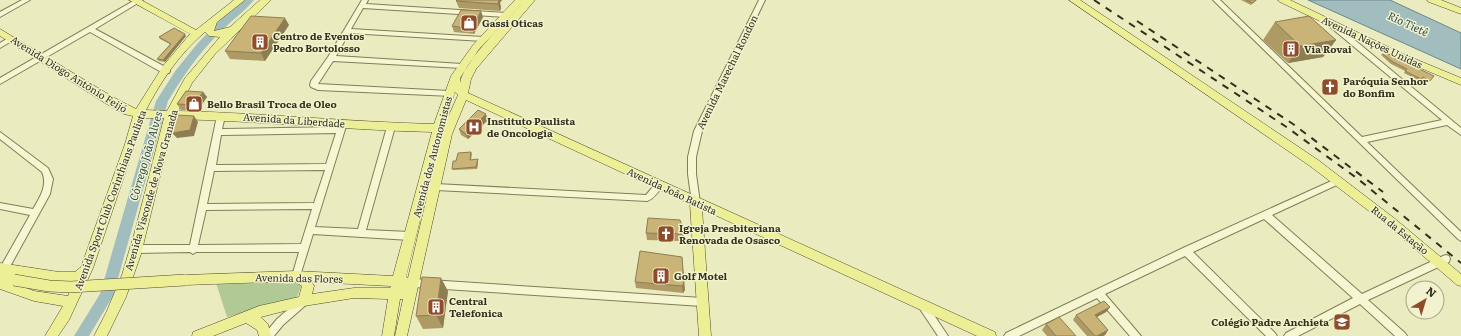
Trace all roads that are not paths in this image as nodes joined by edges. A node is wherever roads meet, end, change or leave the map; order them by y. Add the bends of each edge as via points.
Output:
1 (27, 0) edge
2 (240, 0) edge
3 (266, 0) edge
4 (520, 0) edge
5 (530, 0) edge
6 (762, 0) edge
7 (1074, 0) edge
8 (1082, 0) edge
9 (1216, 0) edge
10 (1283, 0) edge
11 (1432, 0) edge
12 (137, 1) edge
13 (363, 3) edge
14 (1461, 11) edge
15 (0, 14) edge
16 (506, 15) junction
17 (1328, 22) junction
18 (211, 24) junction
19 (90, 29) junction
20 (231, 29) junction
21 (347, 31) junction
22 (0, 32) edge
23 (197, 34) junction
24 (12, 39) junction
25 (483, 40) junction
26 (0, 46) edge
27 (41, 57) junction
28 (331, 58) junction
29 (462, 66) junction
30 (166, 71) junction
31 (455, 78) junction
32 (0, 82) edge
33 (1461, 84) edge
34 (449, 94) junction
35 (463, 95) junction
36 (141, 114) junction
37 (166, 114) junction
38 (221, 116) junction
39 (1448, 122) junction
40 (391, 126) junction
41 (341, 127) junction
42 (443, 128) junction
43 (218, 132) junction
44 (1461, 132) edge
45 (0, 135) edge
46 (1361, 140) junction
47 (330, 167) junction
48 (211, 168) junction
49 (1340, 179) junction
50 (659, 185) junction
51 (436, 187) junction
52 (696, 203) junction
53 (0, 206) edge
54 (317, 206) junction
55 (202, 208) junction
56 (35, 214) junction
57 (1266, 214) junction
58 (310, 230) junction
59 (361, 233) junction
60 (410, 236) junction
61 (1461, 237) edge
62 (305, 248) junction
63 (135, 249) junction
64 (193, 250) junction
65 (1186, 251) junction
66 (1442, 260) junction
67 (87, 268) junction
68 (1461, 273) edge
69 (296, 276) junction
70 (60, 277) junction
71 (1, 278) edge
72 (380, 280) junction
73 (1461, 281) edge
74 (397, 288) junction
75 (412, 288) junction
76 (1098, 293) junction
77 (34, 296) junction
78 (1360, 299) junction
79 (304, 301) junction
80 (72, 302) junction
81 (702, 302) junction
82 (922, 306) junction
83 (246, 317) junction
84 (50, 336) edge
85 (100, 336) edge
86 (198, 336) edge
87 (266, 336) edge
88 (388, 336) edge
89 (401, 336) edge
90 (705, 336) edge
91 (943, 336) edge
92 (990, 336) edge
93 (1009, 336) edge
94 (1136, 336) edge
95 (1272, 336) edge
96 (1289, 336) edge
97 (1402, 336) edge

1 - 15 street
2 - 18 main road, Avenida Sport Club Corinthians Paulista
3 - 20 main road, Avenida Visconde de Nova Granada
4 - 16 main road, Avenida dos Autonomistas
5 - 35 main road, Avenida dos Autonomistas via 481,57 463,86
6 - 52 street, Avenida Marechal Rondon via 698,132 692,157
7 - 49 main road
8 - 49 main road via 1261,120
9 - 46 street
10 - 17 main road, Avenida Nações Unidas
11 - 14 main road
12 - 19 street
12 - 23 main road
13 - 16 street
13 - 21 street
16 - 25 main road, Avenida dos Autonomistas
17 - 33 main road, Avenida Nações Unidas
17 - 39 street
18 - 20 main road via 208,31 214,34
18 - 23 main road, Avenida Sport Club Corinthians Paulista
19 - 27 street
19 - 30 street
20 - 37 main road, Avenida Visconde de Nova Granada via 202,63
21 - 25 street
21 - 28 street
22 - 24 main road, Avenida Diogo Antônio Feijó
23 - 30 main road, Avenida Sport Club Corinthians Paulista via 184,46
24 - 26 street
24 - 27 main road, Avenida Diogo Antônio Feijó
25 - 29 main road, Avenida dos Autonomistas
27 - 32 street
27 - 36 main road, Avenida Diogo Antônio Feijó via 115,104
28 - 29 street
28 - 34 street via 314,85
29 - 31 main road, Avenida dos Autonomistas
30 - 36 main road, Avenida Sport Club Corinthians Paulista
31 - 34 main road, Avenida dos Autonomistas
31 - 35 main road
34 - 42 main road, Avenida dos Autonomistas
35 - 42 main road, Avenida dos Autonomistas
35 - 50 main road, Avenida João Batista
36 - 37 main road, Avenida da Liberdade
36 - 67 main road, Avenida Sport Club Corinthians Paulista
37 - 38 main road, Avenida da Liberdade
37 - 63 main road, Avenida Visconde de Nova Granada
38 - 41 main road, Avenida da Liberdade
38 - 43 street
39 - 44 street
39 - 46 street
40 - 41 main road, Avenida da Liberdade
40 - 42 main road, Avenida da Liberdade
40 - 59 street
41 - 43 street
41 - 47 street
42 - 51 main road, Avenida dos Autonomistas
42 - 60 main road, Avenida dos Autonomistas
43 - 48 street
45 - 56 street via 48,173 49,184
46 - 61 street
47 - 48 street
47 - 54 street
48 - 55 street
49 - 57 street
49 - 66 main road, Rua da Estação
50 - 51 street via 647,198
50 - 52 main road, Avenida João Batista
51 - 75 main road, Avenida dos Autonomistas
52 - 81 main road, Avenida Marechal Rondon
52 - 82 main road, Avenida João Batista
53 - 56 street
54 - 55 street
54 - 58 street
55 - 64 street
56 - 71 street
57 - 65 street
57 - 78 street
58 - 59 street
58 - 62 street
59 - 60 street
60 - 74 main road, Avenida dos Autonomistas
62 - 64 street
62 - 69 street
63 - 64 street
63 - 85 main road, Avenida Visconde de Nova Granada via 113,312
65 - 76 street
65 - 95 street
66 - 68 main road, Rua da Estação
66 - 73 main road, Rua da Estação
66 - 78 street
67 - 70 main road via 80,276
67 - 80 main road, Avenida Sport Club Corinthians Paulista
69 - 71 main road, Avenida das Flores, bridge via 71,287
69 - 72 main road, Avenida das Flores
69 - 79 main road via 308,286
70 - 71 main road
70 - 77 main road via 69,283 62,292 50,296
71 - 77 main road
72 - 74 main road, Avenida das Flores
72 - 79 main road
74 - 75 main road
74 - 79 main road
74 - 88 main road, Avenida dos Autonomistas
75 - 81 street
75 - 89 main road, Avenida dos Autonomistas
76 - 93 street
76 - 94 street
77 - 80 main road
78 - 96 street
78 - 97 street
79 - 83 main road
79 - 87 street
80 - 84 main road, Avenida Sport Club Corinthians Paulista
81 - 90 main road, Avenida Marechal Rondon
82 - 91 street
82 - 92 main road, Avenida João Batista
83 - 86 main road
83 - 87 main road via 260,322

